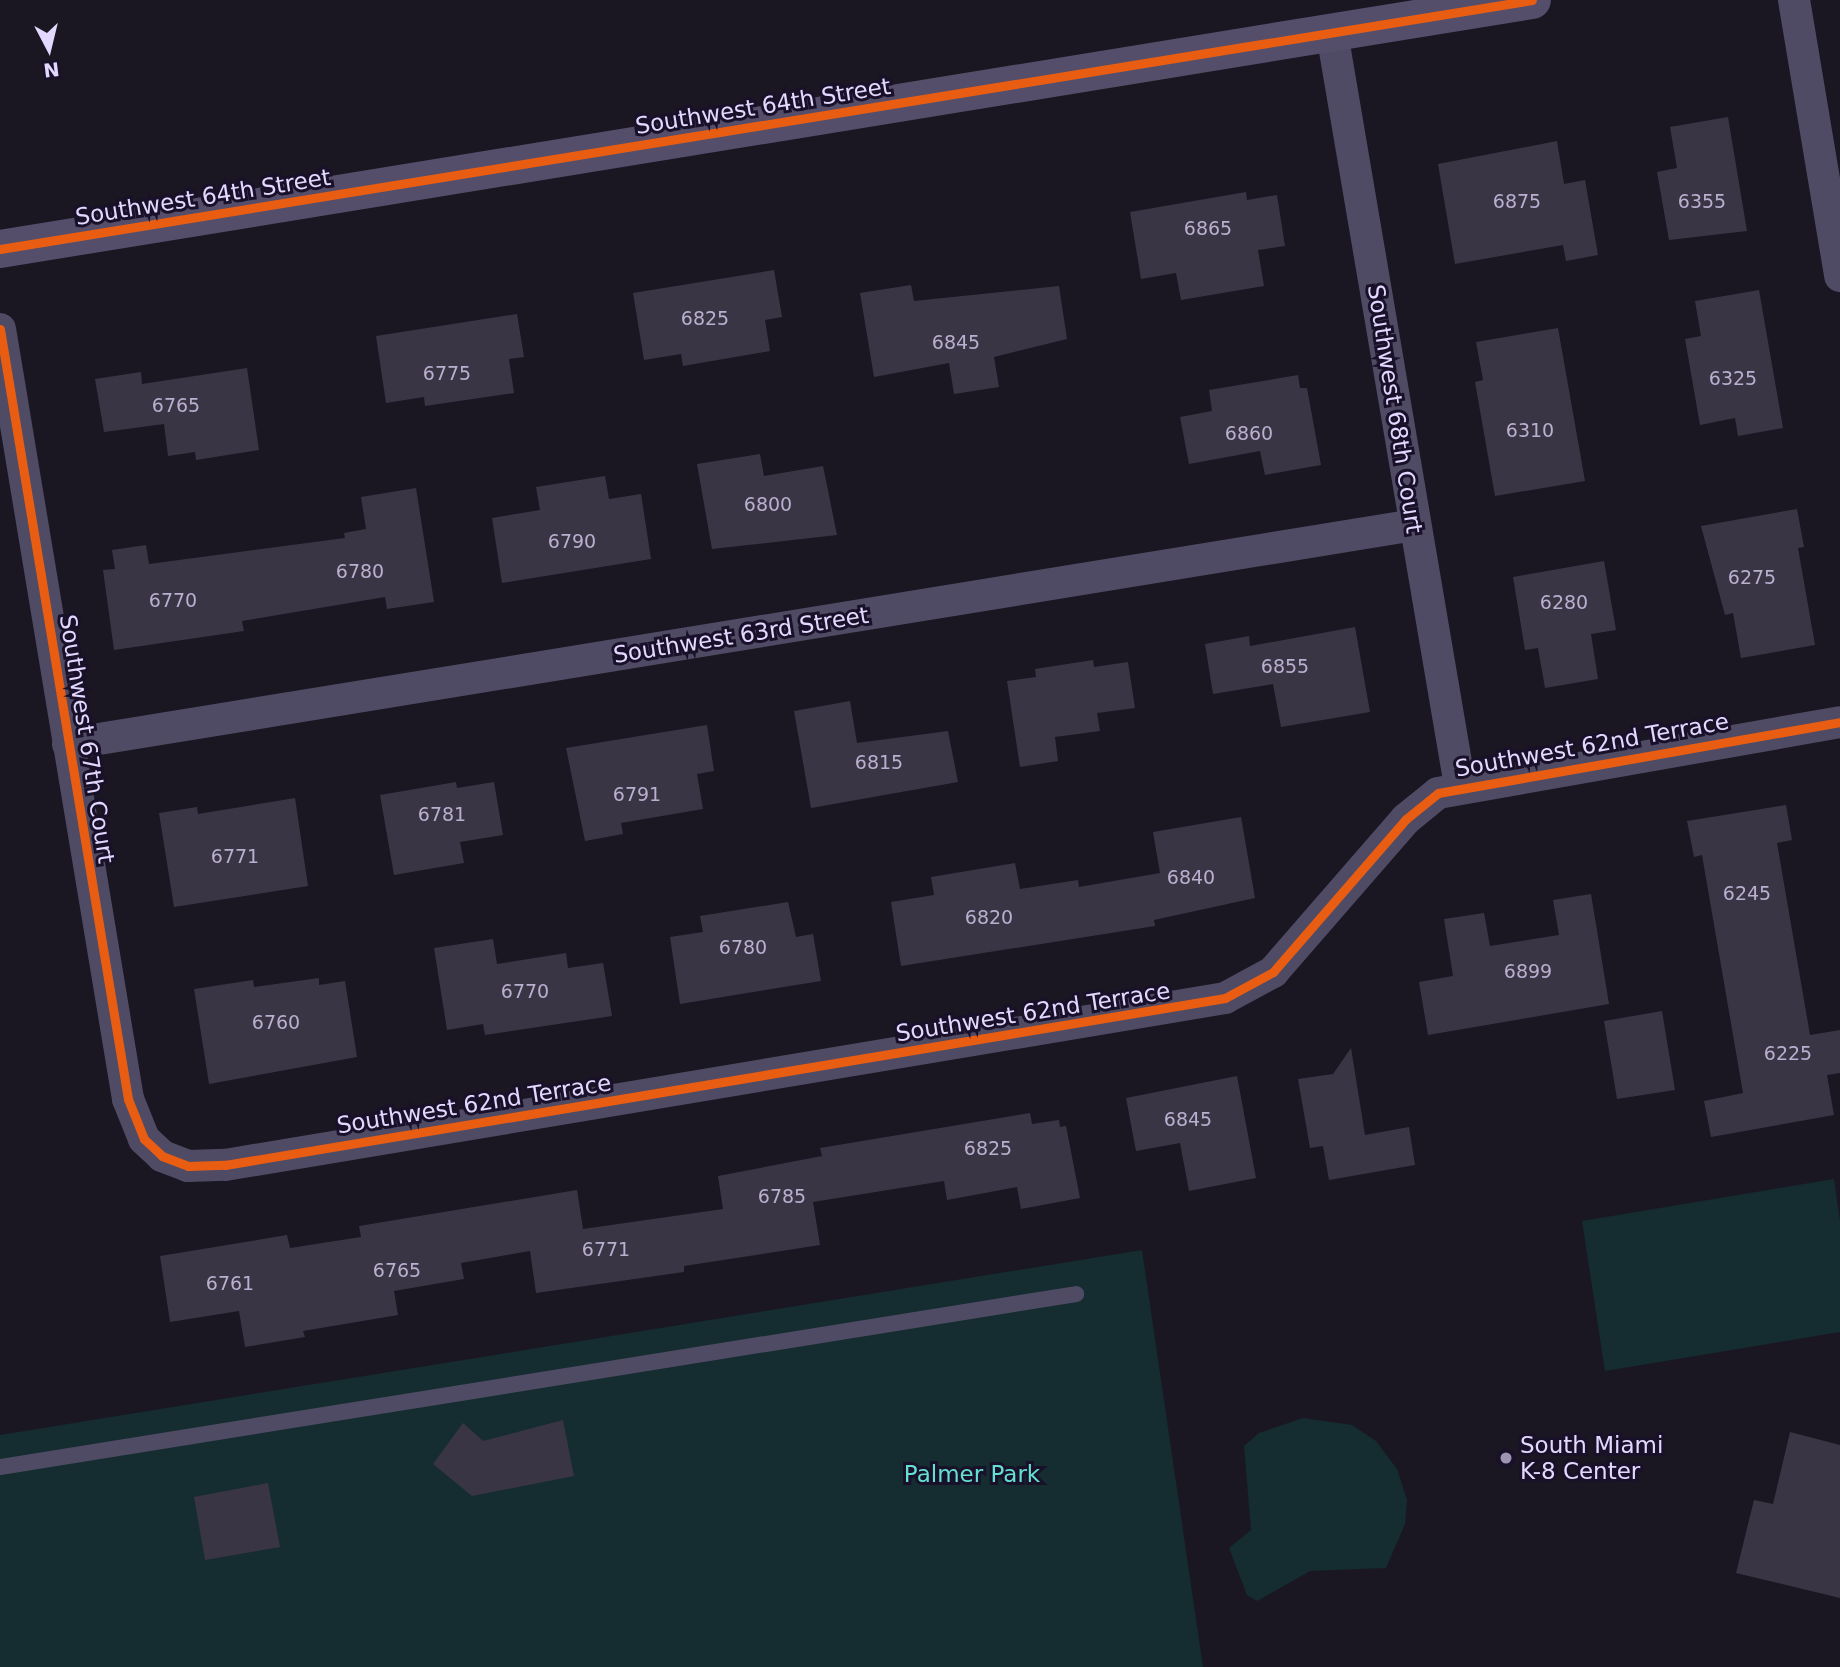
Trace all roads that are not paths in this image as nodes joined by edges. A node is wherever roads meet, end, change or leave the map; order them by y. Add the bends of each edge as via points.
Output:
1 (1532, 0) edge
2 (1794, 0) edge
3 (1332, 33) junction
4 (0, 249) edge
5 (1840, 276) edge
6 (0, 329) edge
7 (1414, 525) junction
8 (1840, 722) edge
9 (68, 744) junction
10 (1460, 786) junction
11 (153, 1149) joint
12 (1076, 1294) dead end
13 (0, 1467) edge

1 - 3 street, Southwest 64th Street
2 - 5 street
3 - 4 street, Southwest 64th Street
3 - 7 street, Southwest 68th Court
6 - 9 street, Southwest 67th Court
7 - 9 street, Southwest 63rd Street
7 - 10 street, Southwest 68th Court
8 - 10 street, Southwest 62nd Terrace
9 - 11 street, Southwest 67th Court via 128,1099 137,1126
10 - 11 street, Southwest 62nd Terrace via 1438,793 1406,819 1273,972 1224,998 225,1165 188,1166
12 - 13 lane

